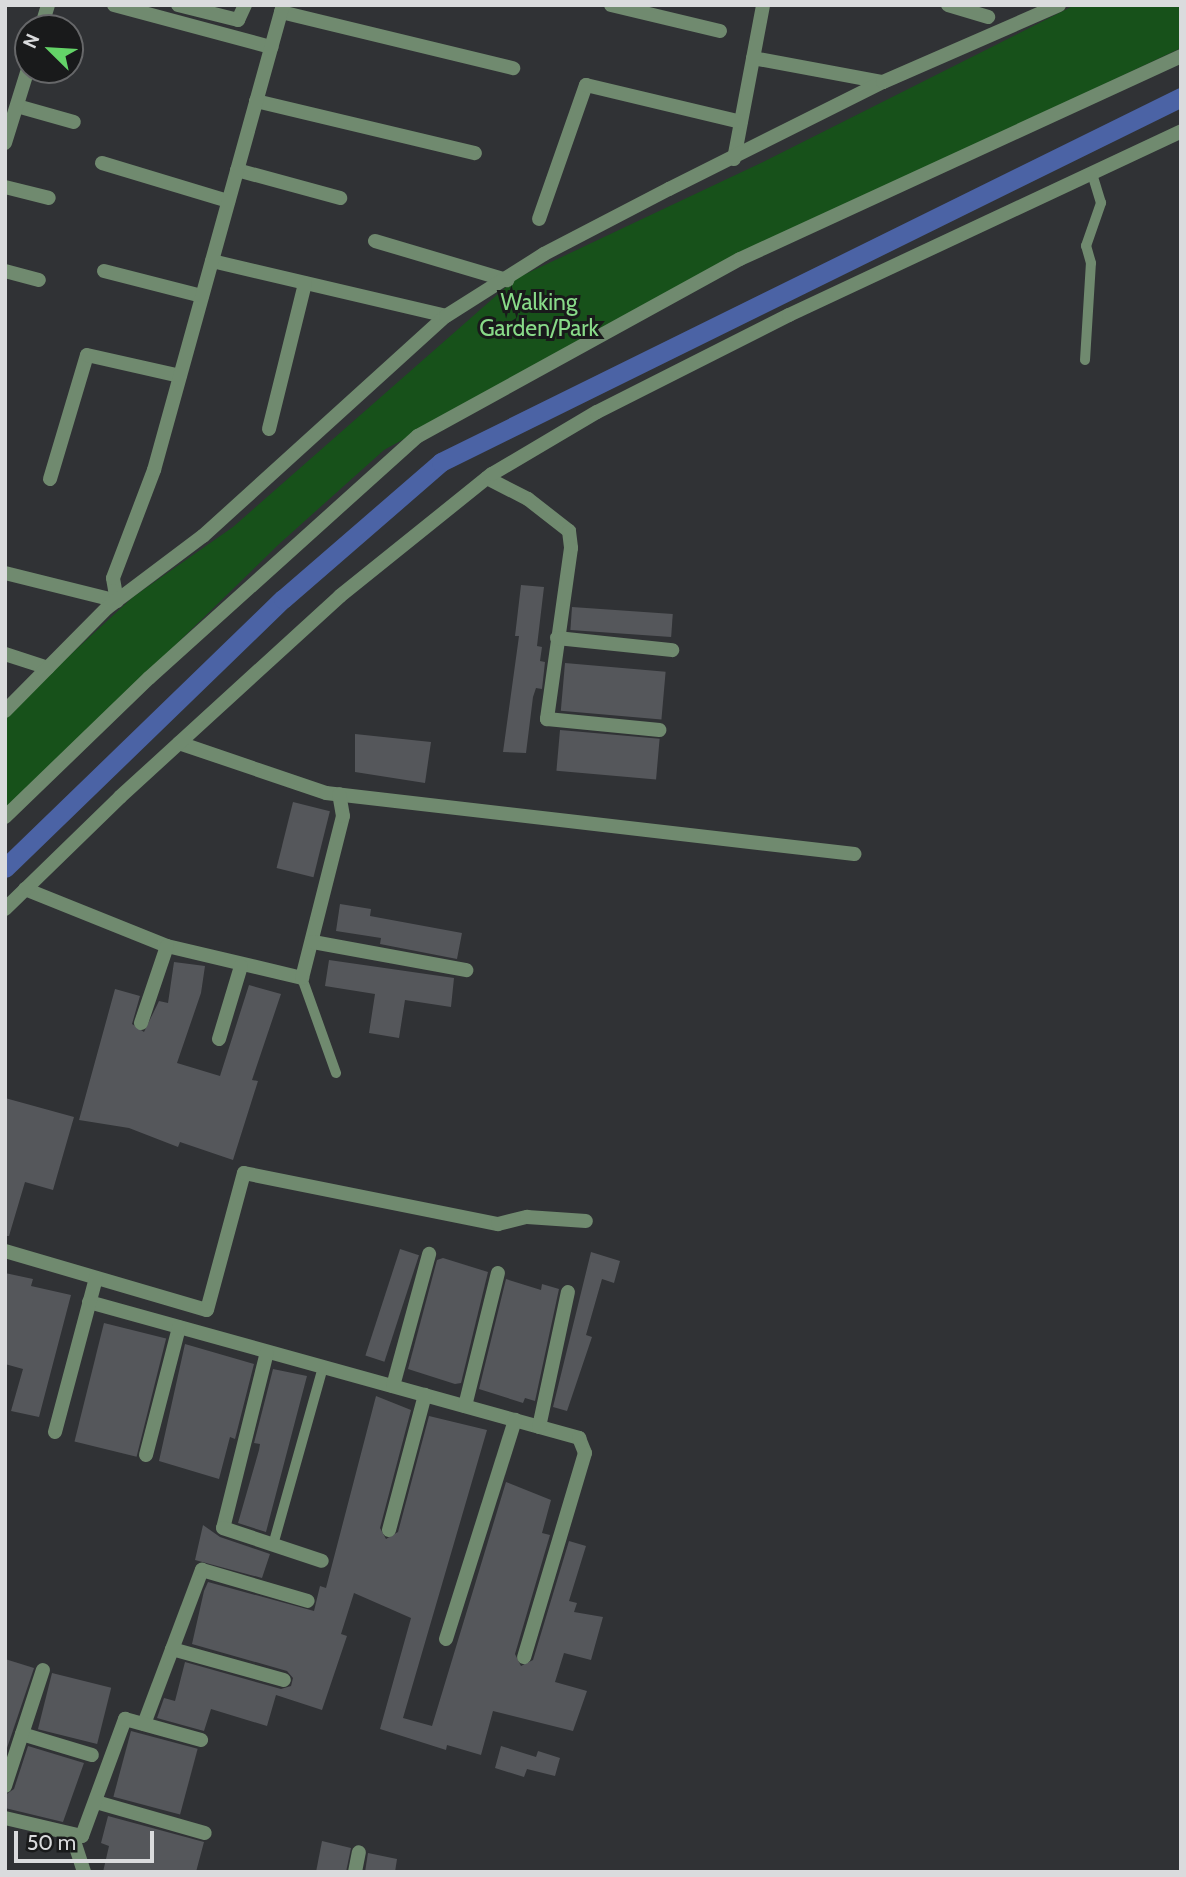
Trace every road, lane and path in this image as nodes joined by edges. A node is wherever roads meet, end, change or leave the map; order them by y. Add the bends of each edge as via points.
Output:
1 (114, 5) edge
2 (178, 5) edge
3 (245, 5) edge
4 (611, 5) edge
5 (763, 5) edge
6 (948, 5) edge
7 (1059, 5) edge
8 (282, 9) edge
9 (1037, 10) edge
10 (662, 11) edge
11 (988, 17) dead end
12 (720, 31) dead end
13 (271, 47) junction
14 (1181, 56) edge
15 (753, 58) junction
16 (513, 68) dead end
17 (883, 82) junction
18 (24, 84) edge
19 (256, 102) junction
20 (17, 106) junction
21 (74, 122) dead end
22 (741, 122) junction
23 (1181, 131) edge
24 (5, 143) edge
25 (475, 153) dead end
26 (734, 159) junction
27 (102, 163) dead end
28 (237, 170) junction
29 (1092, 173) junction
30 (5, 187) edge
31 (49, 198) dead end
32 (340, 198) dead end
33 (228, 201) junction
34 (539, 219) dead end
35 (374, 241) dead end
36 (212, 261) junction
37 (5, 271) edge
38 (104, 271) dead end
39 (39, 280) dead end
40 (507, 281) junction
41 (305, 283) junction
42 (202, 296) junction
43 (446, 316) junction
44 (1085, 360) dead end
45 (180, 376) junction
46 (269, 429) dead end
47 (487, 478) junction
48 (50, 479) dead end
49 (5, 573) edge
50 (117, 601) junction
51 (557, 638) junction
52 (672, 650) dead end
53 (5, 654) edge
54 (48, 668) junction
55 (5, 710) edge
56 (659, 730) dead end
57 (179, 743) junction
58 (339, 794) junction
59 (5, 817) edge
60 (854, 854) dead end
61 (25, 889) junction
62 (5, 909) edge
63 (313, 942) junction
64 (167, 946) junction
65 (241, 966) junction
66 (466, 970) dead end
67 (302, 978) junction
68 (141, 1023) dead end
69 (219, 1039) dead end
70 (336, 1073) dead end
71 (586, 1221) dead end
72 (5, 1251) edge
73 (429, 1254) dead end
74 (498, 1273) dead end
75 (96, 1278) junction
76 (568, 1292) dead end
77 (89, 1302) junction
78 (179, 1327) junction
79 (267, 1352) junction
80 (323, 1367) junction
81 (393, 1387) junction
82 (425, 1395) junction
83 (465, 1406) junction
84 (515, 1420) junction
85 (538, 1427) junction
86 (55, 1432) dead end
87 (146, 1455) dead end
88 (389, 1530) dead end
89 (273, 1545) junction
90 (322, 1560) dead end
91 (308, 1601) dead end
92 (446, 1639) dead end
93 (172, 1650) junction
94 (524, 1657) dead end
95 (43, 1670) dead end
96 (284, 1680) dead end
97 (144, 1724) junction
98 (22, 1734) junction
99 (201, 1740) dead end
100 (92, 1755) dead end
101 (5, 1786) edge
102 (96, 1802) junction
103 (5, 1818) edge
104 (205, 1833) dead end
105 (73, 1838) junction
106 (359, 1852) dead end
107 (84, 1872) edge
108 (355, 1872) edge

1 - 13 street
2 - 3 street via 238,20
4 - 10 street
5 - 15 street
6 - 11 street
7 - 9 street
8 - 13 street
8 - 16 street
9 - 17 street
10 - 12 street
13 - 19 street
14 - 59 street via 740,259 418,436 149,678
15 - 17 street
15 - 22 street
17 - 26 street
18 - 20 street
19 - 25 street
19 - 28 street
20 - 21 street
20 - 24 street
22 - 26 street
22 - 34 street via 586,85
23 - 29 street
26 - 40 street via 544,254
27 - 33 street
28 - 32 street
28 - 33 street
29 - 44 lane via 1101,203 1086,246 1091,263
29 - 47 street via 597,412
30 - 31 street
33 - 36 street
35 - 40 street
36 - 41 street
36 - 42 street
37 - 39 street
38 - 42 street
40 - 43 street
41 - 43 street
41 - 46 street
42 - 45 street
43 - 50 street via 203,536
45 - 48 street via 87,355
45 - 50 street via 154,470 113,578
47 - 51 street via 528,499 569,531
47 - 57 street via 340,596
49 - 50 street
50 - 54 street
51 - 52 street
51 - 56 street via 547,719
53 - 54 street
54 - 55 street
57 - 58 street via 310,789
57 - 61 street
58 - 60 street
58 - 63 street via 344,816
61 - 62 street
61 - 64 street
63 - 66 street
63 - 67 street
64 - 65 street
64 - 68 street
65 - 67 street
65 - 69 street
67 - 70 lane
71 - 75 street via 527,1217 498,1224 244,1173 207,1310
72 - 75 street
73 - 81 street
74 - 83 street
75 - 77 street
76 - 85 street
77 - 78 street
77 - 86 street
78 - 79 street
78 - 87 street
79 - 80 street
79 - 89 street via 223,1528
80 - 81 street
80 - 89 lane
81 - 82 street
82 - 83 street
82 - 88 street
83 - 84 street
84 - 85 street
84 - 92 street
85 - 94 street via 579,1438 585,1452
89 - 90 street
91 - 93 street via 202,1570
93 - 96 street
93 - 97 street
95 - 98 street
97 - 99 street
97 - 102 street via 123,1722
98 - 100 street
98 - 101 street
102 - 104 street
102 - 105 street via 87,1829
103 - 105 street
105 - 107 street
106 - 108 street

